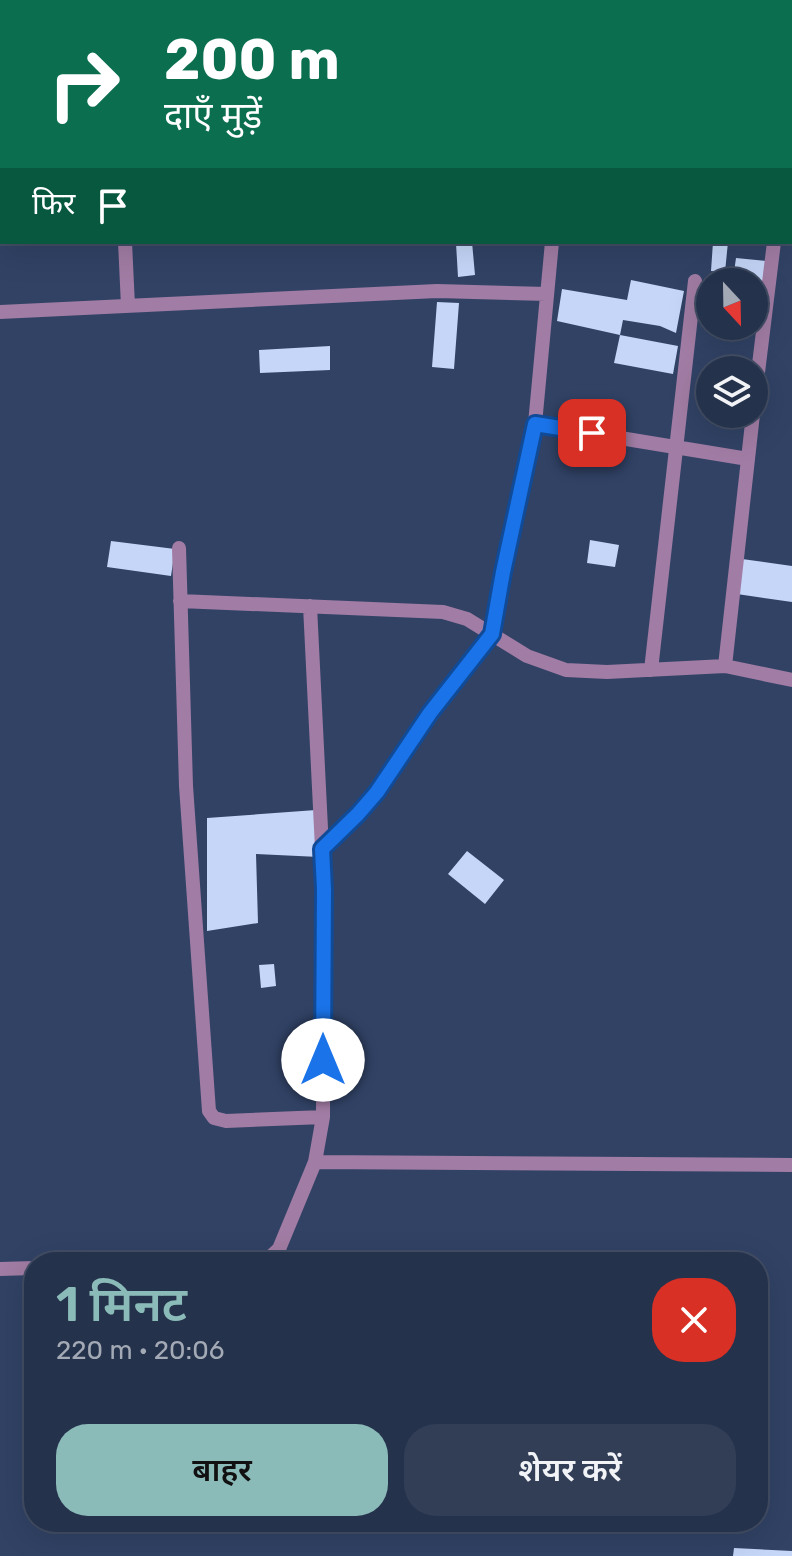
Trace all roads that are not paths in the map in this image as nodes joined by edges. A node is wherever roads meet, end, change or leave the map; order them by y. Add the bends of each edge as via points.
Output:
1 (125, 244) edge
2 (552, 244) edge
3 (774, 244) edge
4 (695, 281) dead end
5 (547, 294) junction
6 (128, 306) junction
7 (0, 312) edge
8 (760, 356) edge
9 (535, 424) junction
10 (751, 428) edge
11 (676, 447) junction
12 (748, 459) junction
13 (179, 548) dead end
14 (180, 601) junction
15 (310, 606) junction
16 (492, 634) junction
17 (725, 666) junction
18 (651, 670) junction
19 (792, 680) edge
20 (322, 849) junction
21 (323, 1117) junction
22 (315, 1162) junction
23 (792, 1165) edge
24 (276, 1252) edge
25 (24, 1268) edge
26 (0, 1269) edge

1 - 6 street
2 - 5 street
3 - 8 street
4 - 11 street
5 - 6 street via 437,291
5 - 9 street
6 - 7 street
9 - 11 street
9 - 16 street
10 - 12 street
11 - 12 street
11 - 18 street
12 - 17 street
13 - 14 street
14 - 15 street
14 - 21 street via 206,1101 214,1118 226,1121
15 - 16 street via 443,612
15 - 20 street
16 - 18 street via 527,656 566,670
16 - 20 street via 377,792
17 - 18 street
17 - 19 street
20 - 21 street
21 - 22 street
22 - 23 street
22 - 24 street
25 - 26 street

